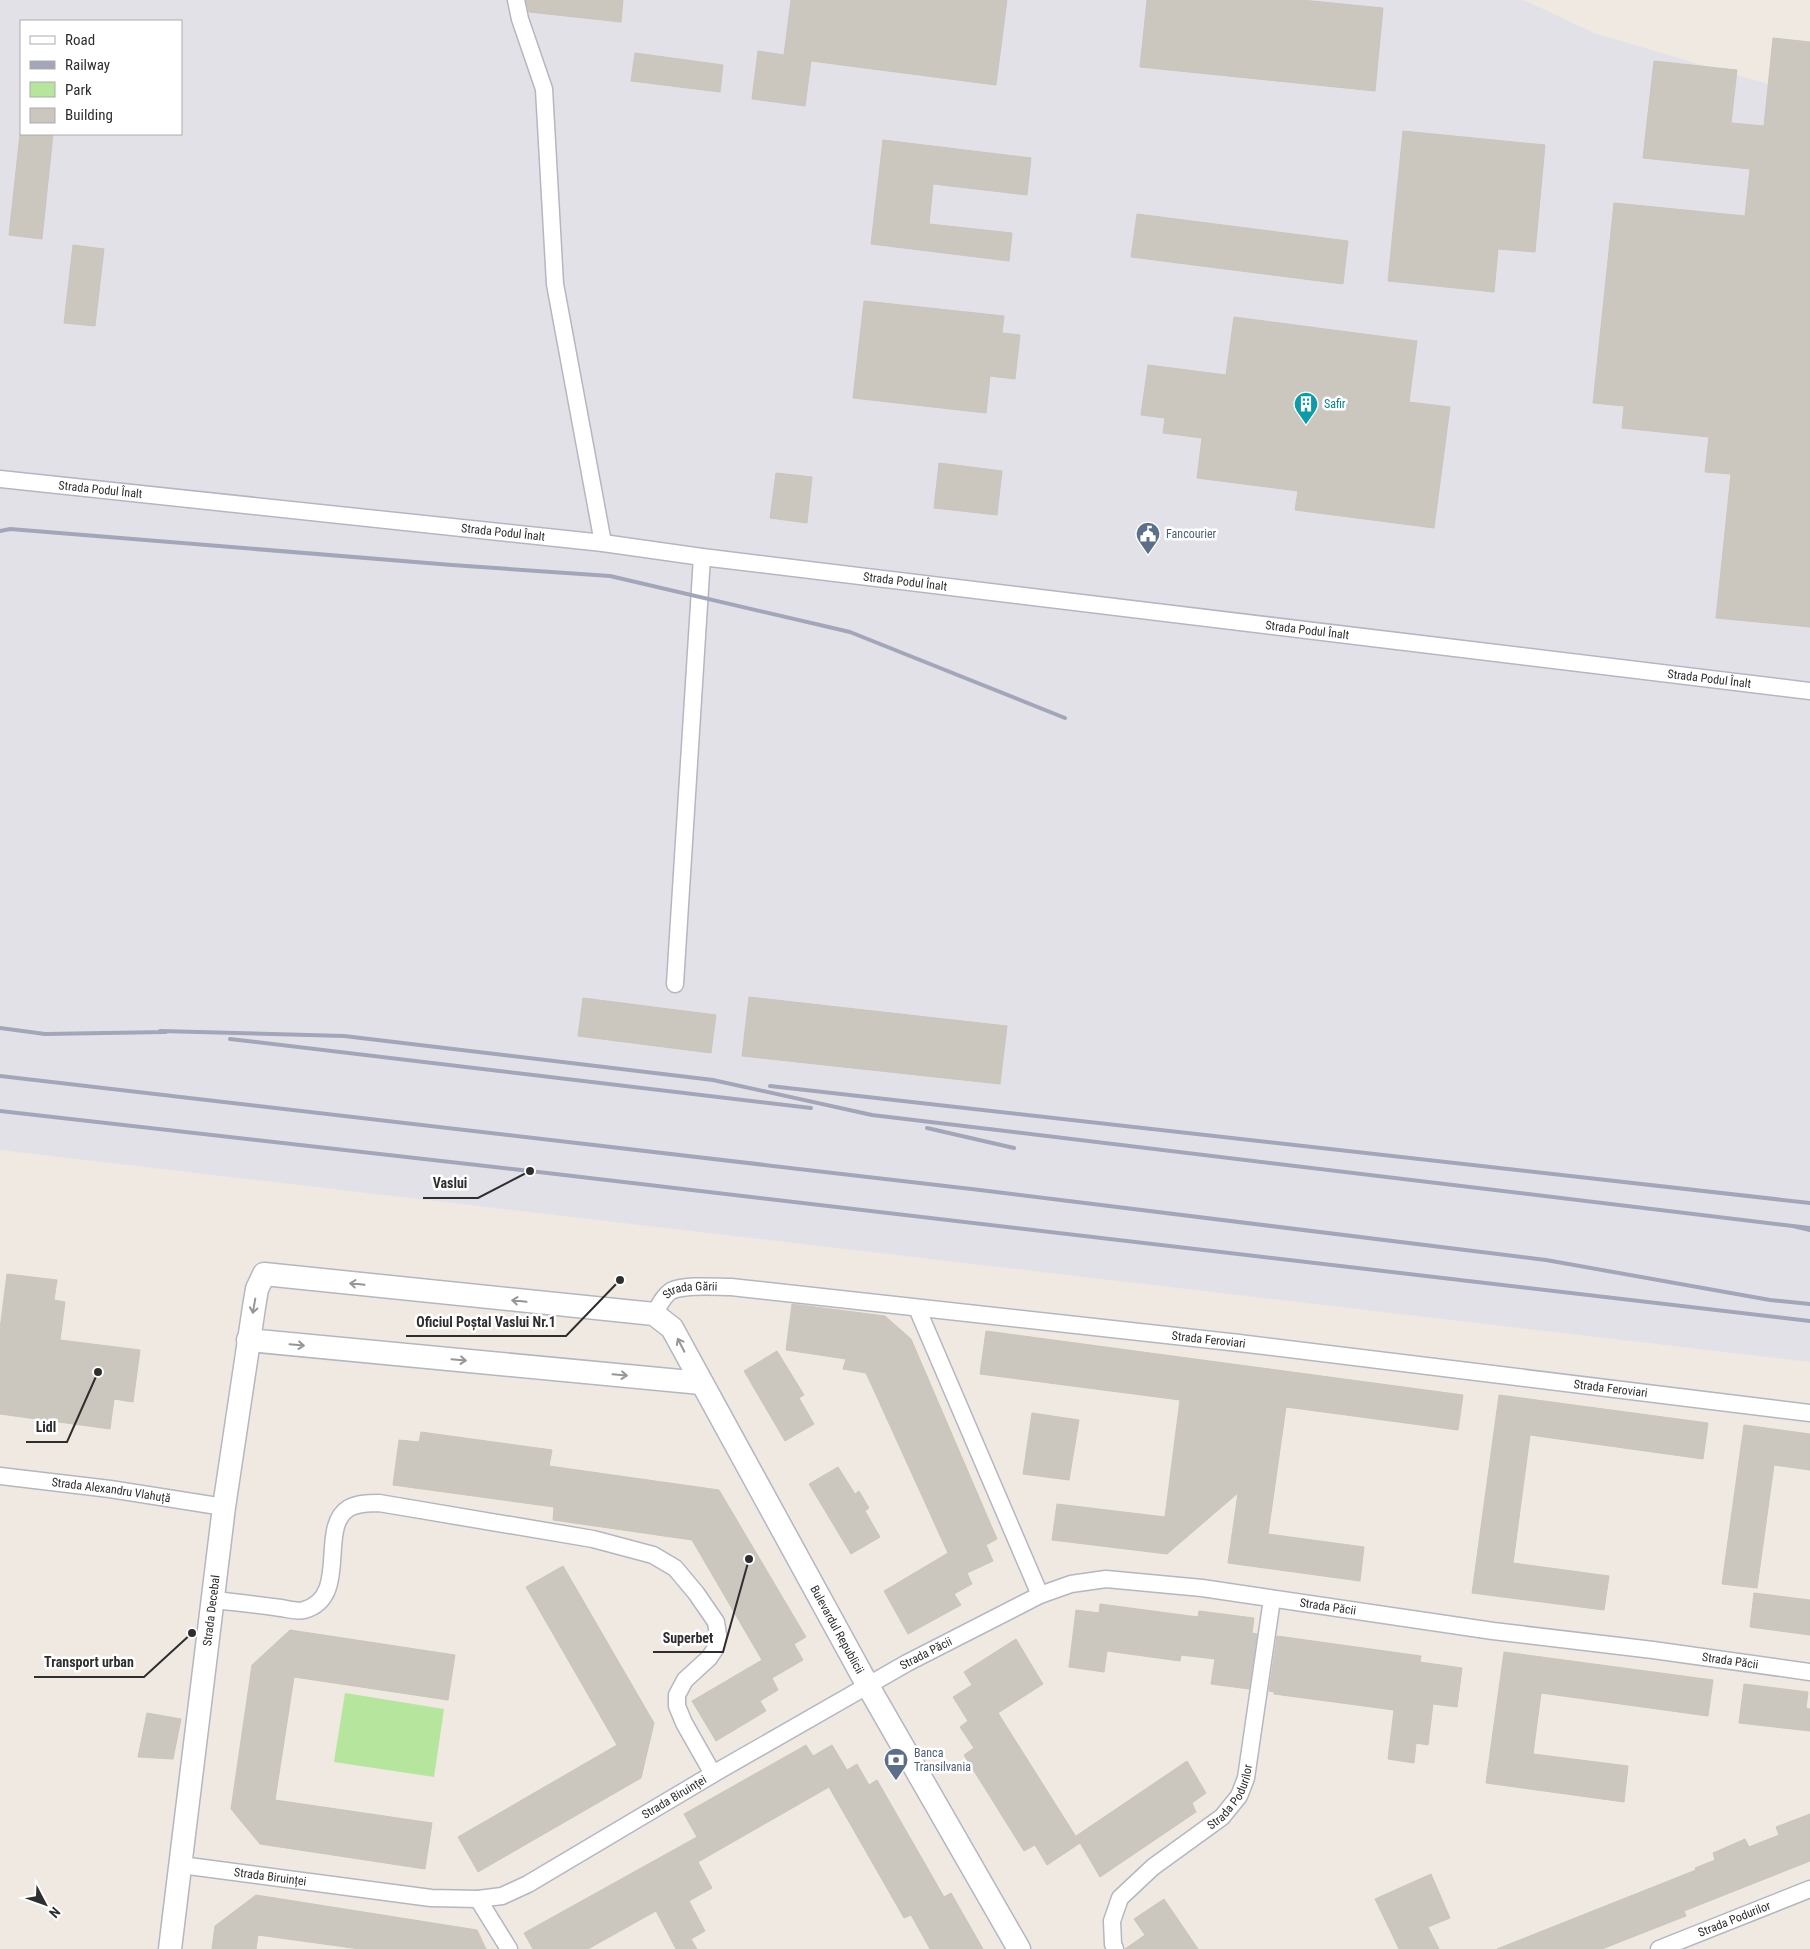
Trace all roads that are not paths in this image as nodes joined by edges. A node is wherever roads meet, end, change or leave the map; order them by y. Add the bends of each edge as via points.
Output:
1 (516, 0) edge
2 (0, 479) edge
3 (603, 543) junction
4 (702, 557) junction
5 (1810, 691) edge
6 (675, 984) dead end
7 (264, 1274) joint
8 (917, 1308) junction
9 (654, 1314) junction
10 (248, 1340) junction
11 (701, 1382) junction
12 (1810, 1413) edge
13 (0, 1476) edge
14 (224, 1507) junction
15 (1040, 1595) junction
16 (1272, 1599) junction
17 (213, 1600) junction
18 (1810, 1672) edge
19 (868, 1686) junction
20 (713, 1774) junction
21 (181, 1865) junction
22 (1810, 1888) edge
23 (478, 1899) junction
24 (170, 1949) edge
25 (508, 1949) edge
26 (1019, 1949) edge
27 (1115, 1949) edge
28 (1659, 1949) edge

1 - 3 street via 544,89 555,284
2 - 3 street, Strada Podul Înalt
3 - 4 street, Strada Podul Înalt
4 - 5 street, Strada Podul Înalt
4 - 6 street
9 -> 7 street, Strada Gării
7 -> 10 street, Strada Decebal via 257,1288
8 - 9 street, Strada Gării via 711,1287 670,1292
8 - 12 street, Strada Feroviari via 1239,1343
8 - 15 street
11 -> 9 street, Bulevardul Republicii via 672,1328
10 -> 11 street
10 - 14 street, Strada Decebal
11 - 19 street, Bulevardul Republicii
13 - 14 street, Strada Alexandru Vlahuță
14 - 17 street, Strada Decebal
15 - 16 street, Strada Păcii via 1071,1584 1106,1579 1202,1588
15 - 19 street, Strada Păcii
16 - 18 street, Strada Păcii
16 - 27 street, Strada Podurilor via 1246,1778 1239,1796 1222,1817 1153,1867 1120,1898 1112,1920
17 - 20 street via 303,1611 318,1604 329,1588 340,1516 349,1508 363,1504 379,1503 593,1539 654,1555 675,1568 716,1622 715,1649 685,1680 677,1695 677,1706 684,1723
17 - 21 street, Strada Decebal
19 - 20 street, Strada Biruinței
19 - 26 street, Bulevardul Republicii
20 - 23 street, Strada Biruinței via 528,1884 502,1896
21 - 23 street, Strada Biruinței via 431,1898
21 - 24 street, Strada Decebal
22 - 28 street, Strada Podurilor
23 - 25 street

